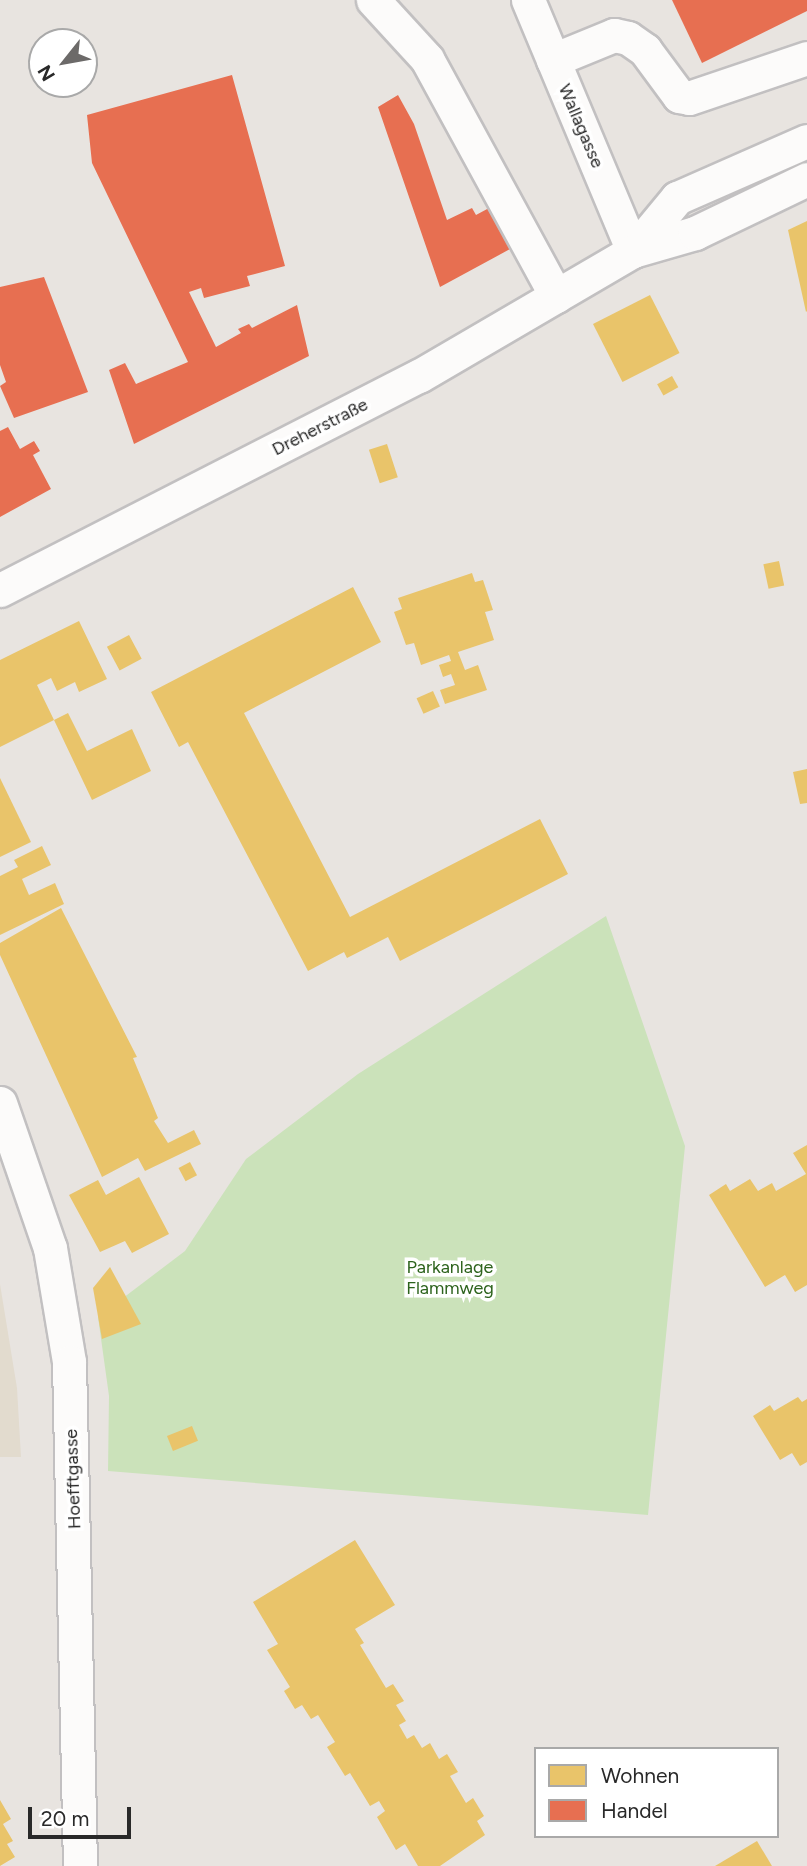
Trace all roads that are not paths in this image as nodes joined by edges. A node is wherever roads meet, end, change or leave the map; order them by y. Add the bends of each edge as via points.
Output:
1 (373, 0) edge
2 (528, 0) edge
3 (807, 58) edge
4 (553, 60) junction
5 (807, 141) edge
6 (807, 179) edge
7 (633, 251) junction
8 (556, 296) junction
9 (0, 590) edge
10 (0, 1103) edge
11 (80, 1866) edge

1 - 8 street via 427,59
2 - 4 street, Wallagasse
3 - 4 street via 689,99 679,96 645,50 628,38 614,35
4 - 7 street, Wallagasse
5 - 7 street, Dreherstraße via 677,198
6 - 7 street, Dreherstraße via 695,233
7 - 8 street, Dreherstraße
8 - 9 street, Dreherstraße via 419,376
10 - 11 street, Hoefftgasse via 50,1248 69,1362

